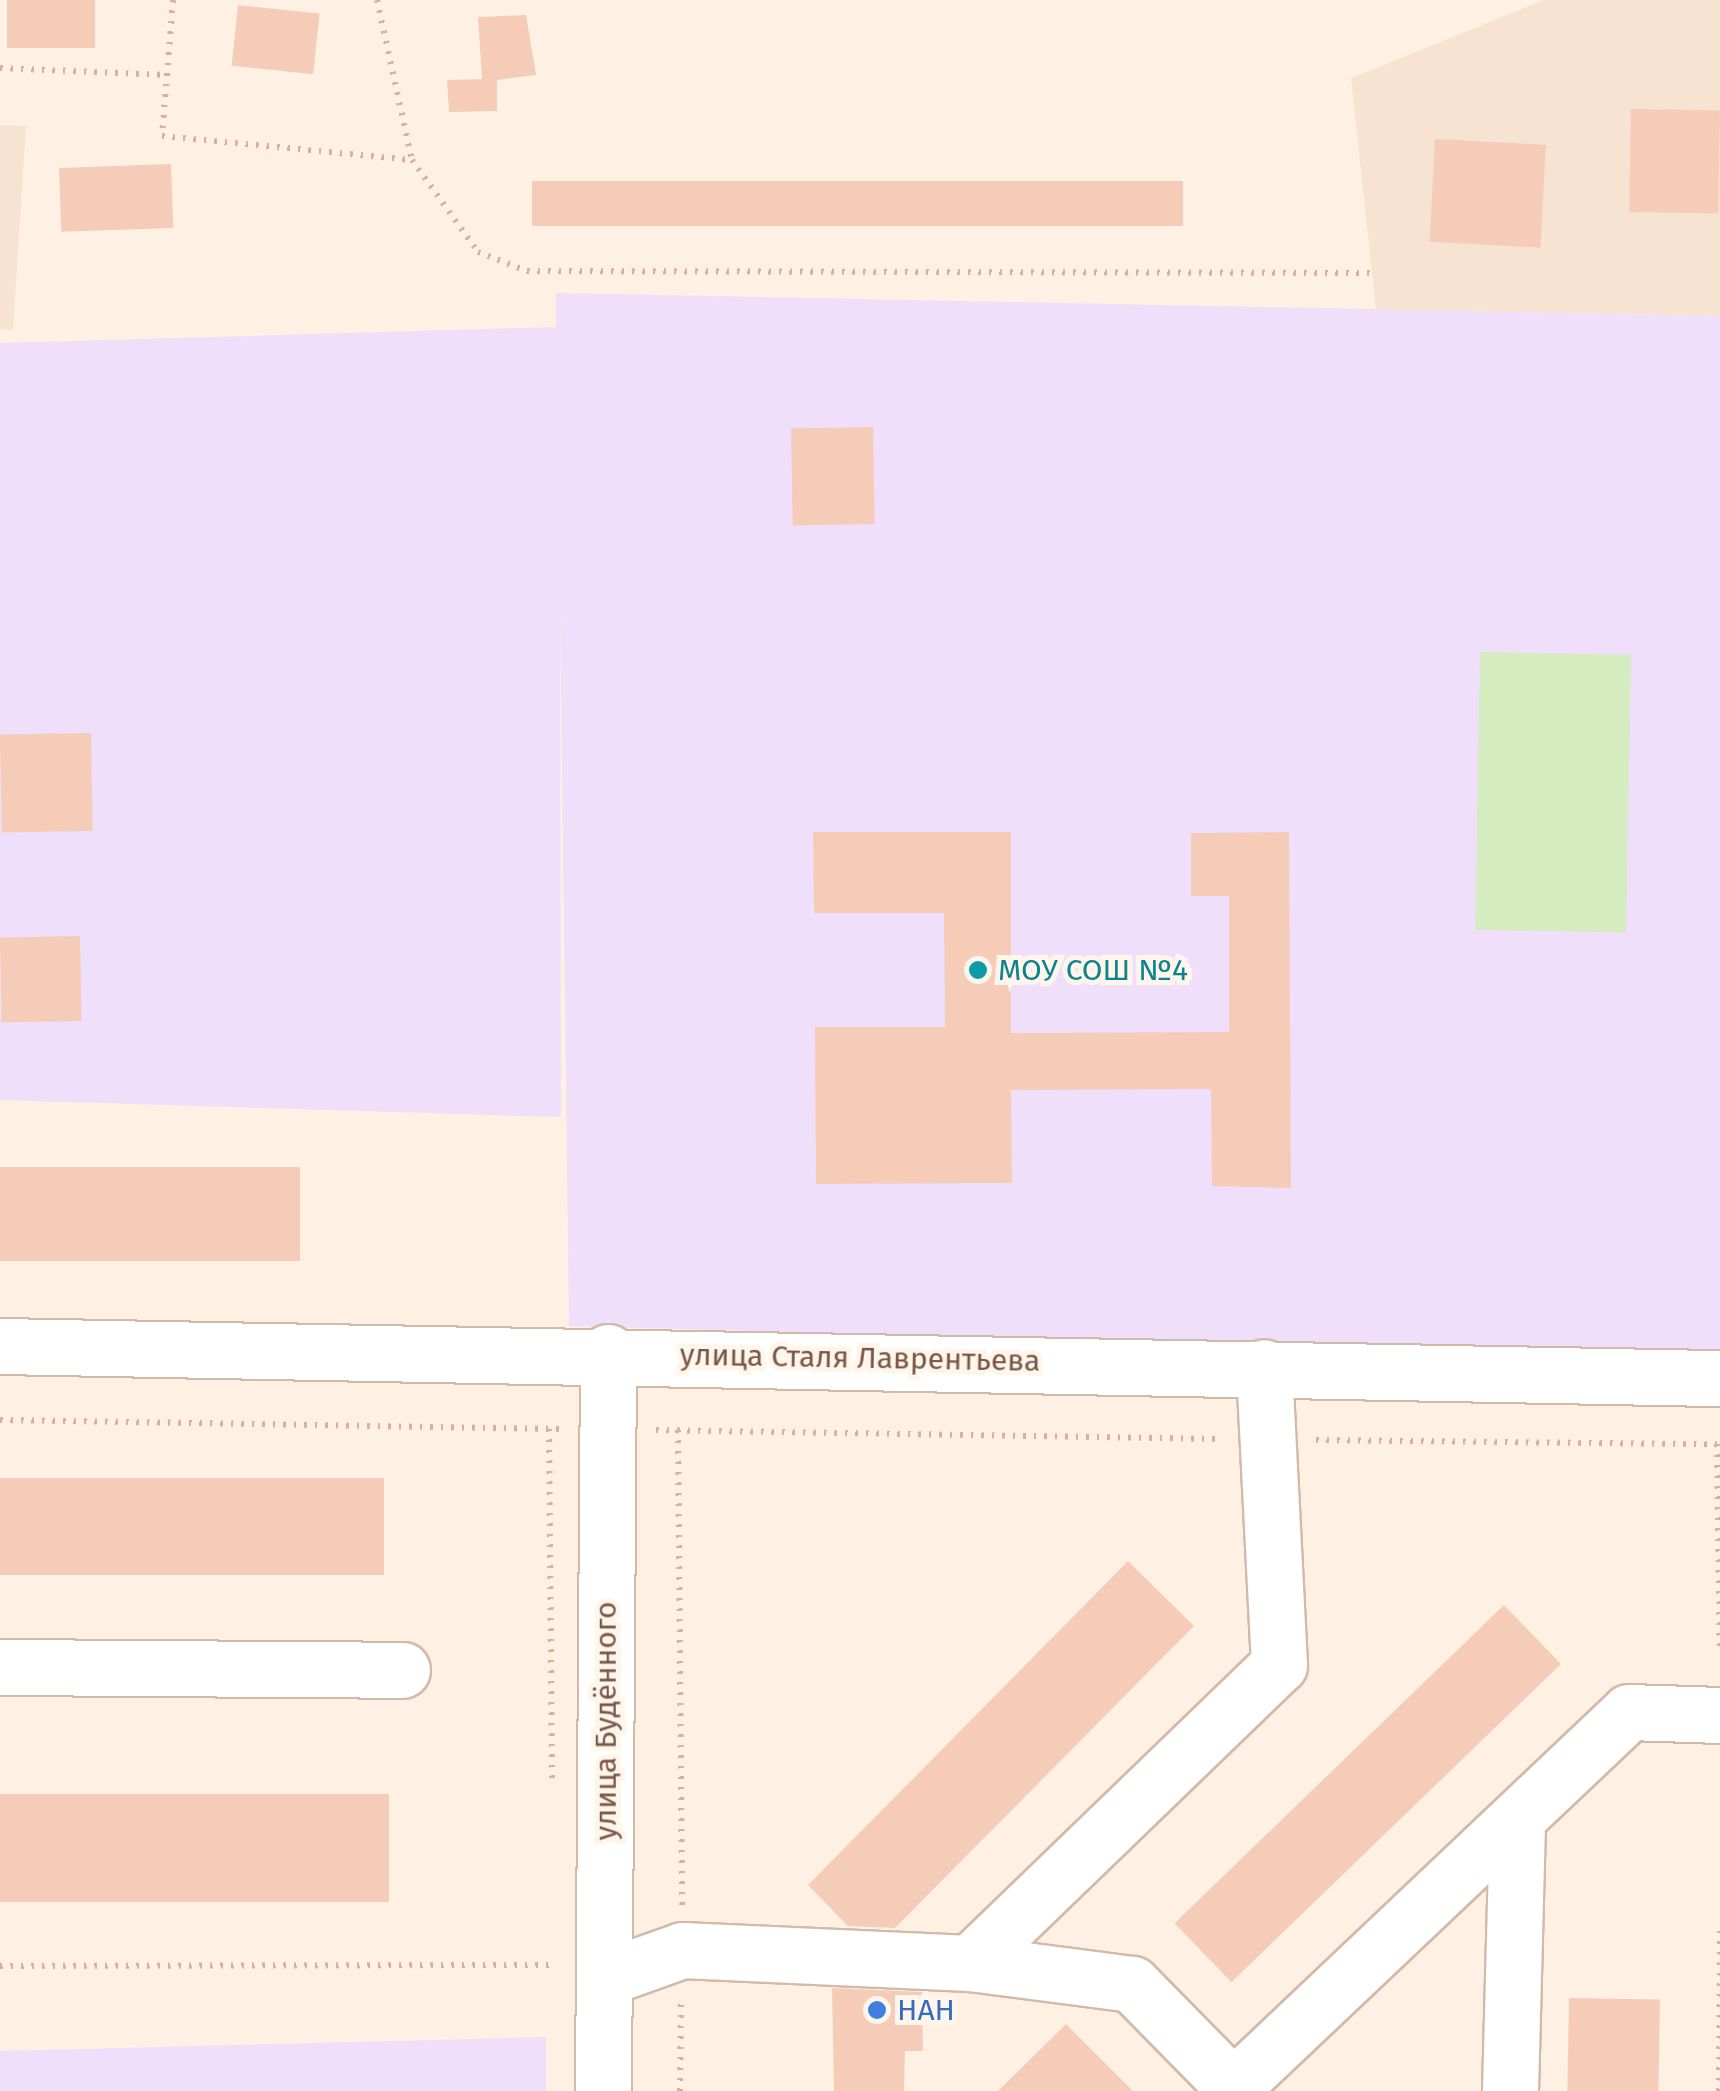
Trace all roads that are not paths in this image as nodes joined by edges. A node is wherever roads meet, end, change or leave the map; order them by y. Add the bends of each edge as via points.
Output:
1 (0, 1346) edge
2 (608, 1352) junction
3 (1264, 1367) junction
4 (1720, 1378) edge
5 (0, 1667) edge
6 (402, 1670) dead end
7 (1720, 1715) edge
8 (1517, 1818) junction
9 (970, 1963) junction
10 (604, 1978) junction
11 (1235, 2089) edge
12 (604, 2091) edge
13 (1510, 2091) edge

1 - 2 street, улица Сталя Лаврентьева
2 - 3 street, улица Сталя Лаврентьева
2 - 10 street, улица Будённого
3 - 4 street, улица Сталя Лаврентьева
3 - 9 street via 1279,1665
5 - 6 street
7 - 8 street via 1629,1712
8 - 11 street
8 - 13 street
9 - 10 street via 682,1950
9 - 11 street via 1132,1984
10 - 12 street, улица Будённого

